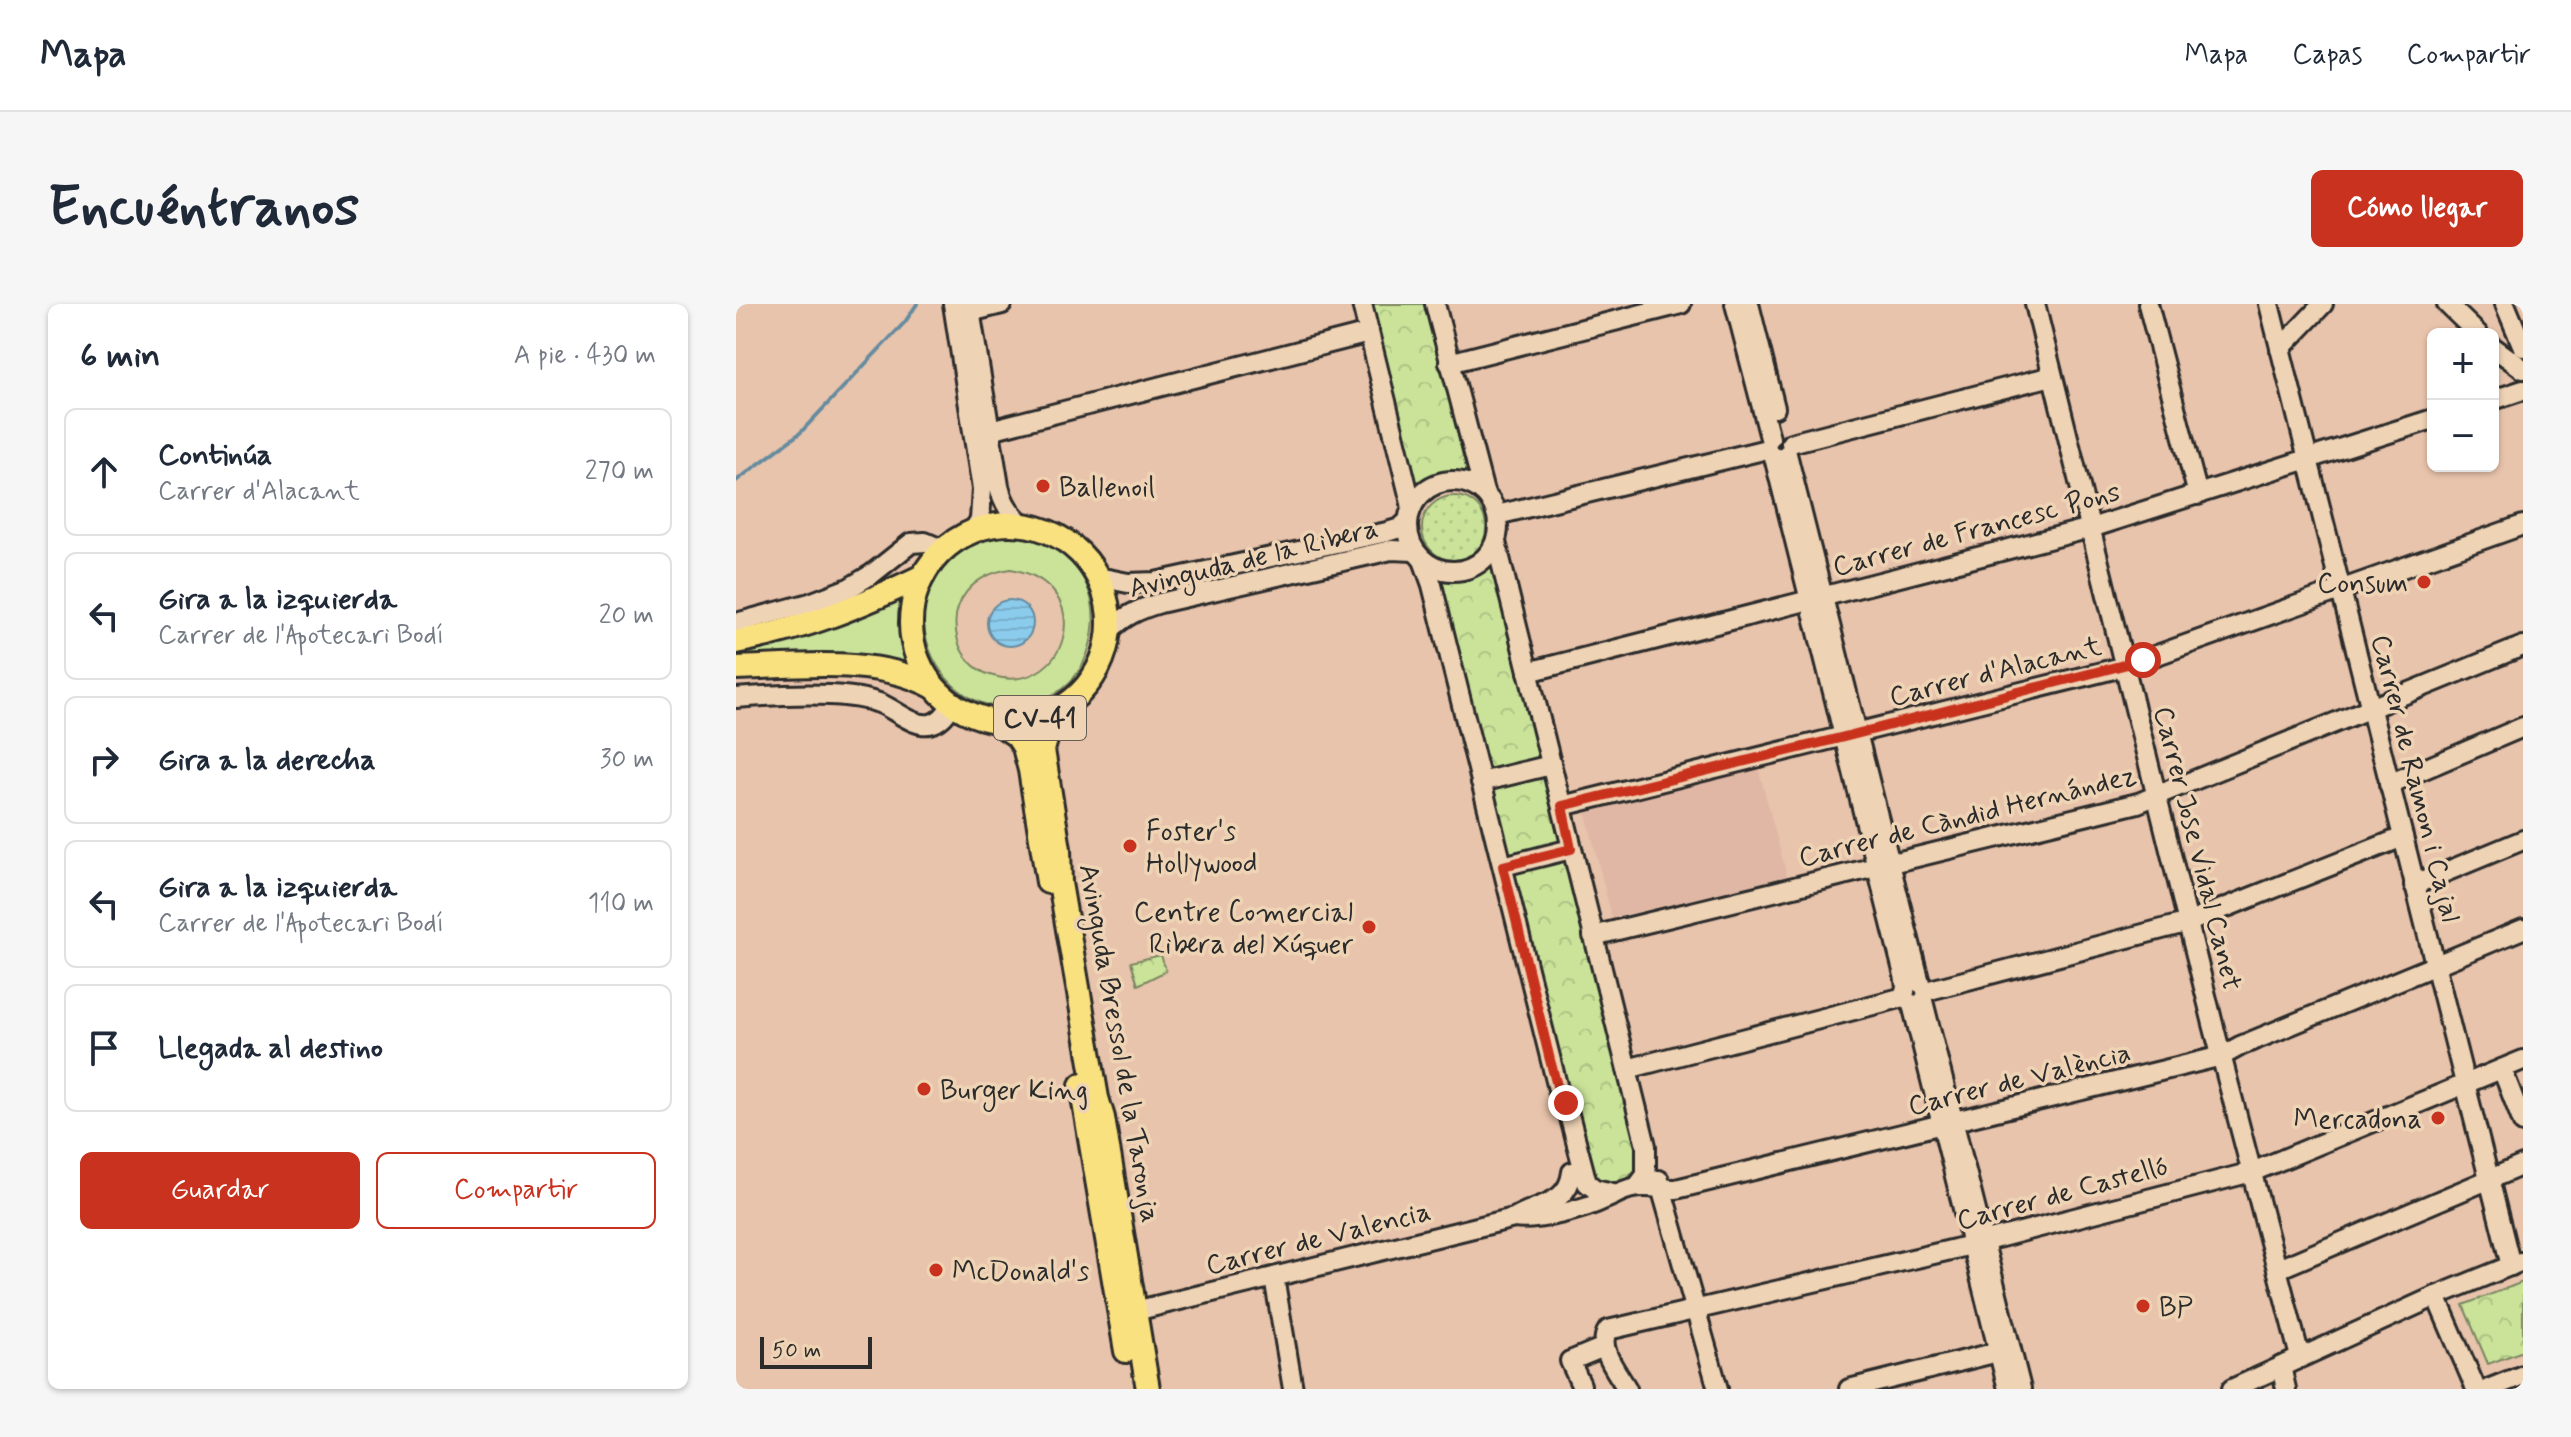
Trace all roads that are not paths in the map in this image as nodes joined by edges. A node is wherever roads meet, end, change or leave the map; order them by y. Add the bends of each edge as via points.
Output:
1 (953, 304) edge
2 (1002, 304) edge
3 (1362, 304) edge
4 (1435, 304) edge
5 (1681, 304) edge
6 (1735, 304) edge
7 (1749, 304) edge
8 (2035, 304) edge
9 (2148, 304) edge
10 (2269, 304) edge
11 (2323, 304) edge
12 (2447, 304) edge
13 (2505, 304) edge
14 (970, 308) edge
15 (2472, 328) edge
16 (1369, 333) junction
17 (2523, 347) edge
18 (2280, 349) junction
19 (2499, 351) edge
20 (1449, 363) junction
21 (2523, 369) edge
22 (2052, 376) junction
23 (2523, 390) edge
24 (2499, 398) edge
25 (2427, 421) edge
26 (990, 430) junction
27 (1778, 446) junction
28 (2307, 459) junction
29 (1484, 492) junction
30 (2198, 495) junction
31 (1410, 514) junction
32 (1497, 515) junction
33 (1023, 525) junction
34 (2523, 525) edge
35 (2091, 528) junction
36 (972, 532) junction
37 (1496, 542) junction
38 (944, 550) junction
39 (1419, 556) junction
40 (923, 576) junction
41 (1098, 577) junction
42 (2340, 590) junction
43 (1817, 600) junction
44 (736, 623) edge
45 (1109, 631) junction
46 (736, 642) edge
47 (2523, 646) edge
48 (2126, 666) junction
49 (736, 668) edge
50 (1528, 672) junction
51 (934, 687) junction
52 (736, 698) edge
53 (953, 704) junction
54 (2370, 708) junction
55 (1059, 710) junction
56 (997, 722) junction
57 (2523, 727) edge
58 (1851, 736) junction
59 (1551, 765) junction
60 (1481, 782) junction
61 (2389, 784) junction
62 (2156, 796) junction
63 (1562, 806) junction
64 (2403, 837) junction
65 (2523, 840) edge
66 (1571, 849) junction
67 (1503, 866) junction
68 (1884, 866) junction
69 (2414, 885) junction
70 (2189, 922) junction
71 (2523, 929) edge
72 (1593, 936) junction
73 (2436, 966) junction
74 (1915, 994) junction
75 (2222, 1056) junction
76 (2523, 1060) edge
77 (1627, 1069) junction
78 (2502, 1069) junction
79 (2466, 1083) junction
80 (1559, 1093) junction
81 (2523, 1123) edge
82 (1948, 1124) junction
83 (1646, 1146) junction
84 (2523, 1165) edge
85 (2252, 1172) junction
86 (1571, 1177) junction
87 (2491, 1179) junction
88 (1661, 1186) junction
89 (1637, 1187) junction
90 (1613, 1193) junction
91 (1592, 1203) junction
92 (1514, 1218) junction
93 (1977, 1243) junction
94 (2517, 1264) edge
95 (2278, 1269) junction
96 (1274, 1277) junction
97 (2436, 1296) junction
98 (1135, 1311) junction
99 (1697, 1311) junction
100 (1604, 1341) junction
101 (1998, 1352) junction
102 (2300, 1357) junction
103 (2281, 1366) junction
104 (2523, 1375) edge
105 (1581, 1385) dead end
106 (1133, 1389) edge
107 (1148, 1389) edge
108 (1293, 1389) edge
109 (1627, 1389) edge
110 (1718, 1389) edge
111 (1849, 1389) edge
112 (2008, 1389) edge
113 (2021, 1389) edge
114 (2232, 1389) edge
115 (2286, 1389) edge
116 (2476, 1389) edge
117 (2488, 1389) edge

1 - 36 street via 982,489 980,520
2 - 14 street
3 - 16 street
4 - 20 street
5 - 20 street
6 - 27 street
7 - 27 street
8 - 22 street, Carrer Jose Vidal Canet
9 - 30 street
10 - 18 street, Carrer de Ramon i Cajal
11 - 18 street
12 - 15 street
13 - 17 street
14 - 26 street
16 - 26 street
16 - 31 street
18 - 28 street, Carrer de Ramon i Cajal
19 - 21 street
20 - 29 street
22 - 27 street
22 - 35 street, Carrer Jose Vidal Canet
23 - 24 street
25 - 28 street, Carrer de Francesc Pons
26 - 33 street via 1003,501
27 - 32 street
27 - 43 street
28 - 30 street, Carrer de Francesc Pons
28 - 42 street, Carrer de Ramon i Cajal
29 - 31 street via 1472,484 1444,481 1419,495
29 - 32 street
30 - 35 street, Carrer de Francesc Pons
31 - 39 street via 1411,542
31 - 41 street, Avinguda de la Ribera via 1400,528 1387,532 1155,582
32 - 37 street
33 - 36 main road, CV-41
33 - 41 main road, CV-41 via 1067,542
34 - 42 street, Carrer d'Alacant
35 - 43 street, Carrer de Francesc Pons
35 - 48 street, Carrer Jose Vidal Canet
36 - 38 main road, CV-41
37 - 39 street via 1478,565 1464,570 1436,568
37 - 50 street
38 - 40 main road, CV-41
38 - 44 street via 911,543 849,588
39 - 45 street, Avinguda de la Ribera via 1391,550 1160,603 1122,618
39 - 60 street via 1432,585
40 - 46 main road, CV-41 via 845,612
40 - 51 main road, CV-41 via 915,598 913,633
41 - 45 main road, CV-41
42 - 48 street, Carrer d'Alacant
42 - 54 street, Carrer de Ramon i Cajal
43 - 50 street, Carrer de Francesc Pons
43 - 58 street
45 - 55 main road, CV-41 via 1094,677
47 - 54 street, Carrer de Càndid Hernández
48 - 58 street, Carrer d'Alacant
48 - 62 street, Carrer Jose Vidal Canet
49 - 51 main road, CV-41 via 864,668 917,677
50 - 59 street
51 - 53 main road, CV-41
52 - 53 street via 869,700 929,725
53 - 56 main road, CV-41
54 - 61 street, Carrer de Ramon i Cajal
54 - 62 street, Carrer de Càndid Hernández
55 - 56 main road, CV-41 via 1029,720
55 - 98 main road, Avinguda Bressol de la Taronja via 1044,742 1045,768 1060,883
56 - 106 main road, Avinguda Bressol de la Taronja via 1020,741 1030,770
57 - 61 street
58 - 63 street, Carrer d'Alacant
58 - 68 street
59 - 60 street
59 - 63 street
60 - 67 street
61 - 64 street, Carrer de Ramon i Cajal
62 - 68 street, Carrer de Càndid Hernández
62 - 70 street, Carrer Jose Vidal Canet
63 - 66 street
64 - 69 street, Carrer de Ramon i Cajal
64 - 70 street
65 - 69 street
66 - 67 street
66 - 72 street
67 - 80 street
68 - 72 street, Carrer de Càndid Hernández
68 - 74 street
69 - 73 street, Carrer de Ramon i Cajal
70 - 74 street
70 - 75 street, Carrer Jose Vidal Canet
71 - 73 street, Carrer de València
72 - 77 street
73 - 75 street, Carrer de València
73 - 79 street, Carrer de Ramon i Cajal
74 - 77 street
74 - 82 street
75 - 82 street, Carrer de València
75 - 85 street, Carrer Jose Vidal Canet
76 - 78 street, Carrer de Castelló
77 - 83 street
78 - 79 street, Carrer de Castelló
78 - 81 street
79 - 85 street, Carrer de Castelló
79 - 87 street, Carrer de Ramon i Cajal
80 - 86 street via 1557,1111
80 - 90 street via 1587,1183
82 - 88 street, Carrer de València via 1676,1189
82 - 93 street
83 - 88 street
83 - 89 street via 1646,1175
84 - 87 street
85 - 93 street, Carrer de Castelló
85 - 95 street, Carrer Jose Vidal Canet
86 - 91 street
86 - 92 street via 1553,1203
87 - 94 street, Carrer de Ramon i Cajal
87 - 95 street
88 - 89 street, Carrer de València
88 - 99 street
89 - 90 street, Carrer de València
90 - 91 street, Carrer de València
91 - 92 street, Carrer de València via 1525,1220
92 - 96 street, Carrer de Valencia
93 - 99 street, Carrer de Castelló
93 - 101 street
93 - 113 street
94 - 97 street
95 - 102 street, Carrer Jose Vidal Canet
96 - 98 street, Carrer de Valencia
96 - 108 street
97 - 102 street
97 - 116 street
98 - 107 main road, Avinguda Bressol de la Taronja
99 - 100 street, Carrer de Castelló via 1608,1330
99 - 110 street
100 - 105 street, Carrer de Castelló via 1570,1361
100 - 109 street
101 - 111 street
101 - 112 street
102 - 103 street
103 - 114 street
103 - 115 street
104 - 117 street

